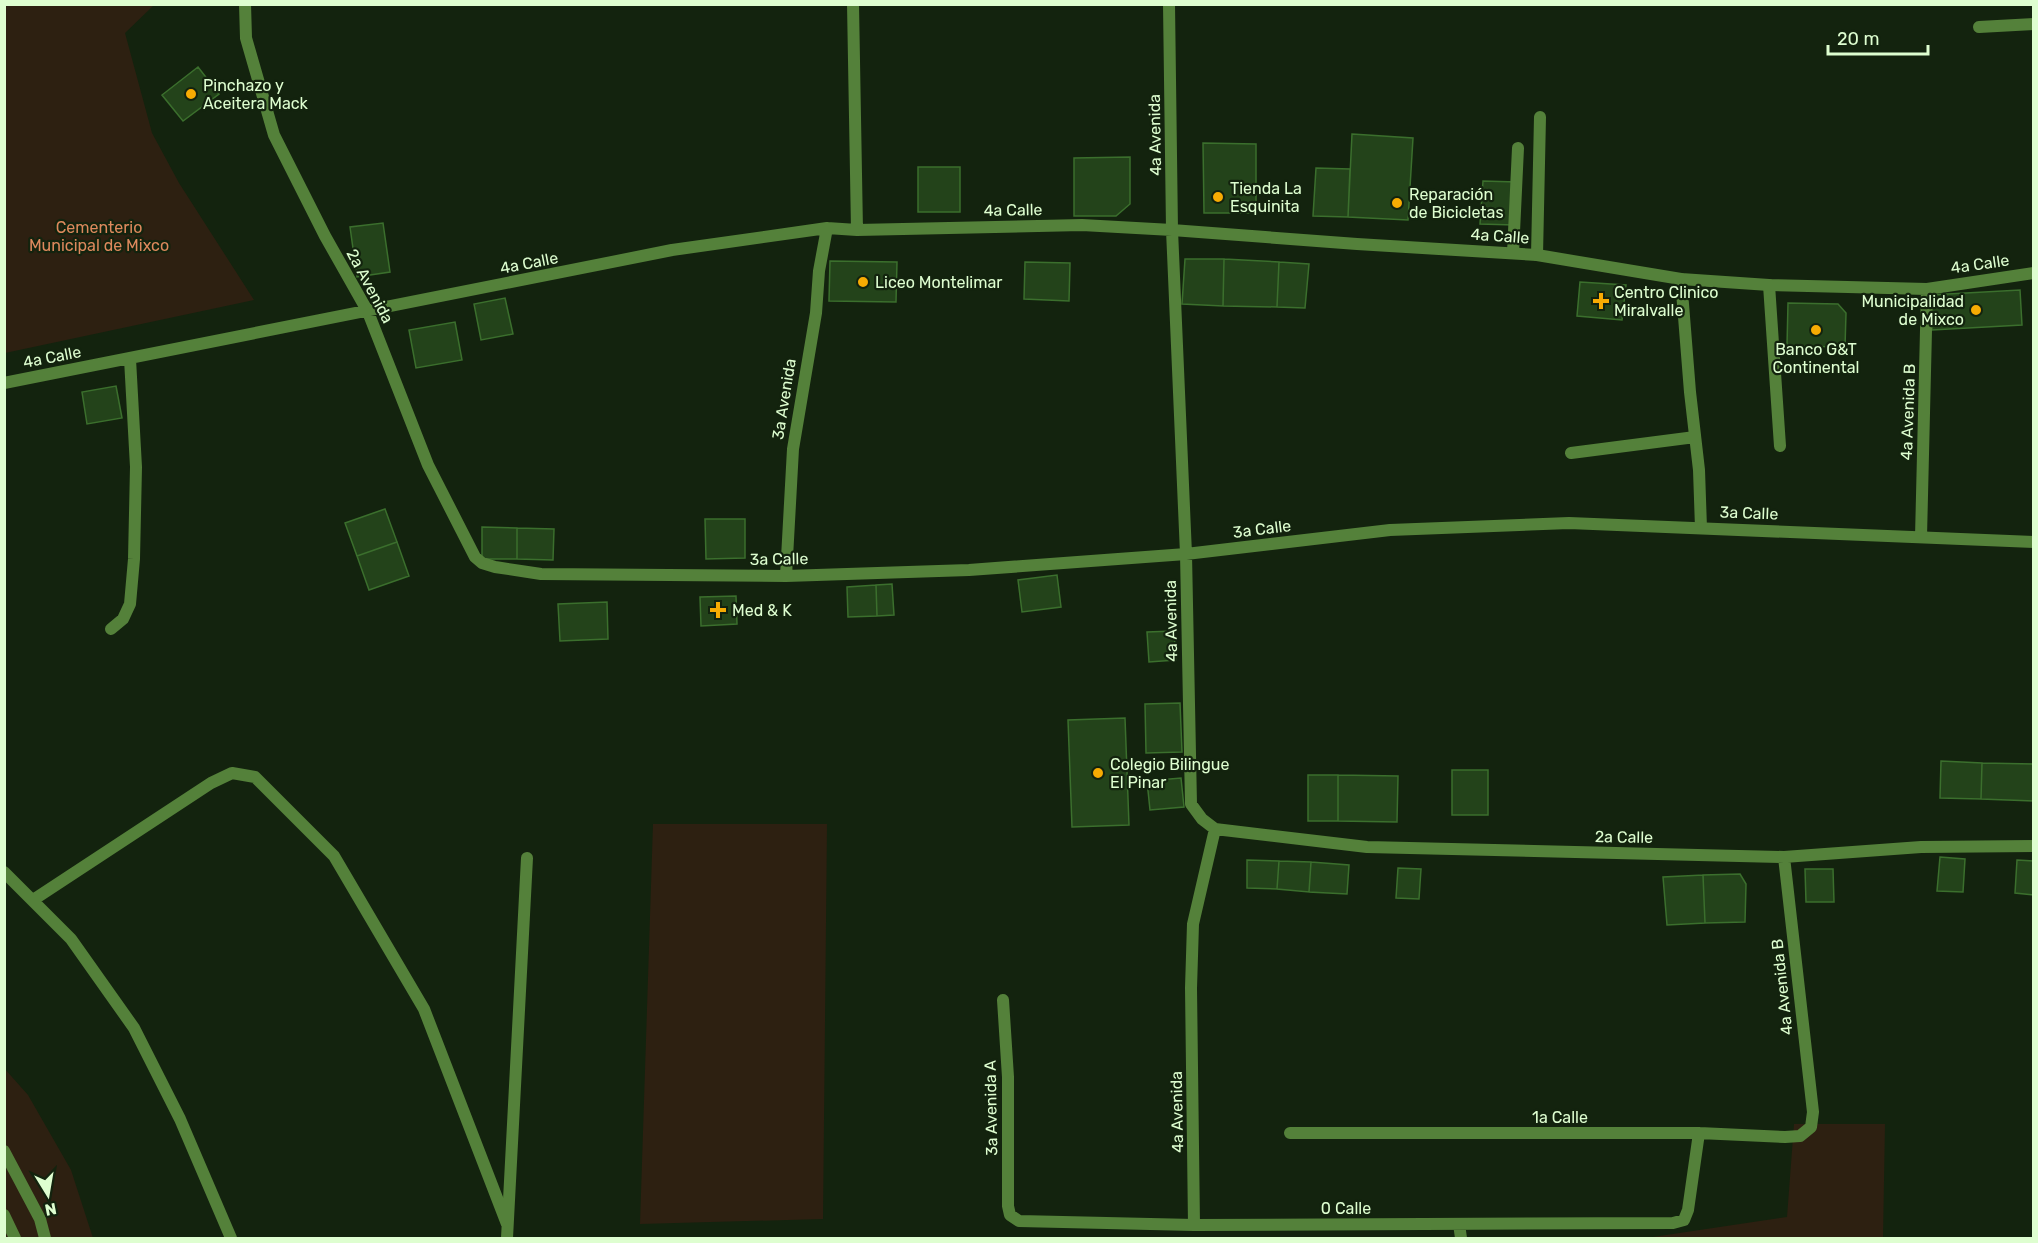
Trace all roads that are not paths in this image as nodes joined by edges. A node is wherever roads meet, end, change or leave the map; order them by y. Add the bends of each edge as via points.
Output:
1 (245, 4) edge
2 (853, 4) edge
3 (1169, 4) edge
4 (2034, 24) edge
5 (1979, 27) dead end
6 (1540, 117) dead end
7 (1518, 148) dead end
8 (827, 228) junction
9 (856, 230) junction
10 (1172, 230) junction
11 (1513, 253) junction
12 (1537, 255) junction
13 (2034, 273) edge
14 (1681, 279) junction
15 (1769, 285) junction
16 (1927, 289) junction
17 (368, 312) junction
18 (130, 359) junction
19 (4, 383) edge
20 (1695, 437) junction
21 (1780, 446) dead end
22 (1570, 453) dead end
23 (1701, 528) junction
24 (1921, 537) junction
25 (2034, 542) edge
26 (1186, 554) junction
27 (495, 567) joint
28 (786, 576) junction
29 (111, 629) dead end
30 (1215, 829) junction
31 (2034, 846) edge
32 (1784, 857) junction
33 (527, 858) dead end
34 (4, 872) edge
35 (33, 900) junction
36 (1004, 1000) dead end
37 (1813, 1112) joint
38 (1290, 1133) dead end
39 (1699, 1133) junction
40 (4, 1150) edge
41 (4, 1215) edge
42 (1010, 1215) joint
43 (507, 1224) junction
44 (1459, 1224) junction
45 (1194, 1225) junction
46 (15, 1239) edge
47 (45, 1239) edge
48 (231, 1239) edge
49 (507, 1239) edge
50 (1461, 1239) edge

1 - 17 street, 2a Avenida via 246,38 274,135
2 - 9 street
3 - 10 street, 4a Avenida
4 - 5 street
6 - 12 street
7 - 11 street
8 - 9 street, 4a Calle
8 - 17 street, 4a Calle via 672,250
8 - 28 street, 3a Avenida via 793,449
9 - 10 street, 4a Calle via 1082,225
10 - 11 street, 4a Calle
10 - 26 street, 4a Avenida
11 - 12 street, 4a Calle
12 - 14 street, 4a Calle
13 - 16 street, 4a Calle
14 - 15 street, 4a Calle
14 - 20 street
15 - 16 street, 4a Calle
15 - 21 street
16 - 24 street, 4a Avenida B
17 - 18 street, 4a Calle
17 - 27 street, 2a Avenida via 428,465 475,557
18 - 19 street, 4a Calle
18 - 29 street via 136,467 134,560 130,604
20 - 22 street
20 - 23 street
23 - 24 street, 3a Calle
23 - 26 street, 3a Calle via 1569,523 1390,530
24 - 25 street, 3a Calle
26 - 28 street, 3a Calle via 969,570
26 - 30 street, 4a Avenida via 1191,804
27 - 28 street, 3a Calle via 541,574
30 - 32 street, 2a Calle via 1367,848
30 - 45 street, 4a Avenida via 1193,924
31 - 32 street, 2a Calle via 1921,847
32 - 37 street, 4a Avenida B
33 - 43 street
34 - 35 street
35 - 43 street via 211,783 232,772 255,777 334,856 424,1010
35 - 48 street via 71,939 134,1028 180,1119
36 - 42 street, 3a Avenida A
37 - 39 street, 1a Calle via 1811,1127 1800,1136
38 - 39 street, 1a Calle
39 - 44 street, 0 Calle via 1689,1210 1684,1220
40 - 47 street via 40,1219
41 - 46 street
42 - 45 street, 0 Calle via 1019,1221
43 - 49 street
44 - 45 street, 0 Calle
44 - 50 street

